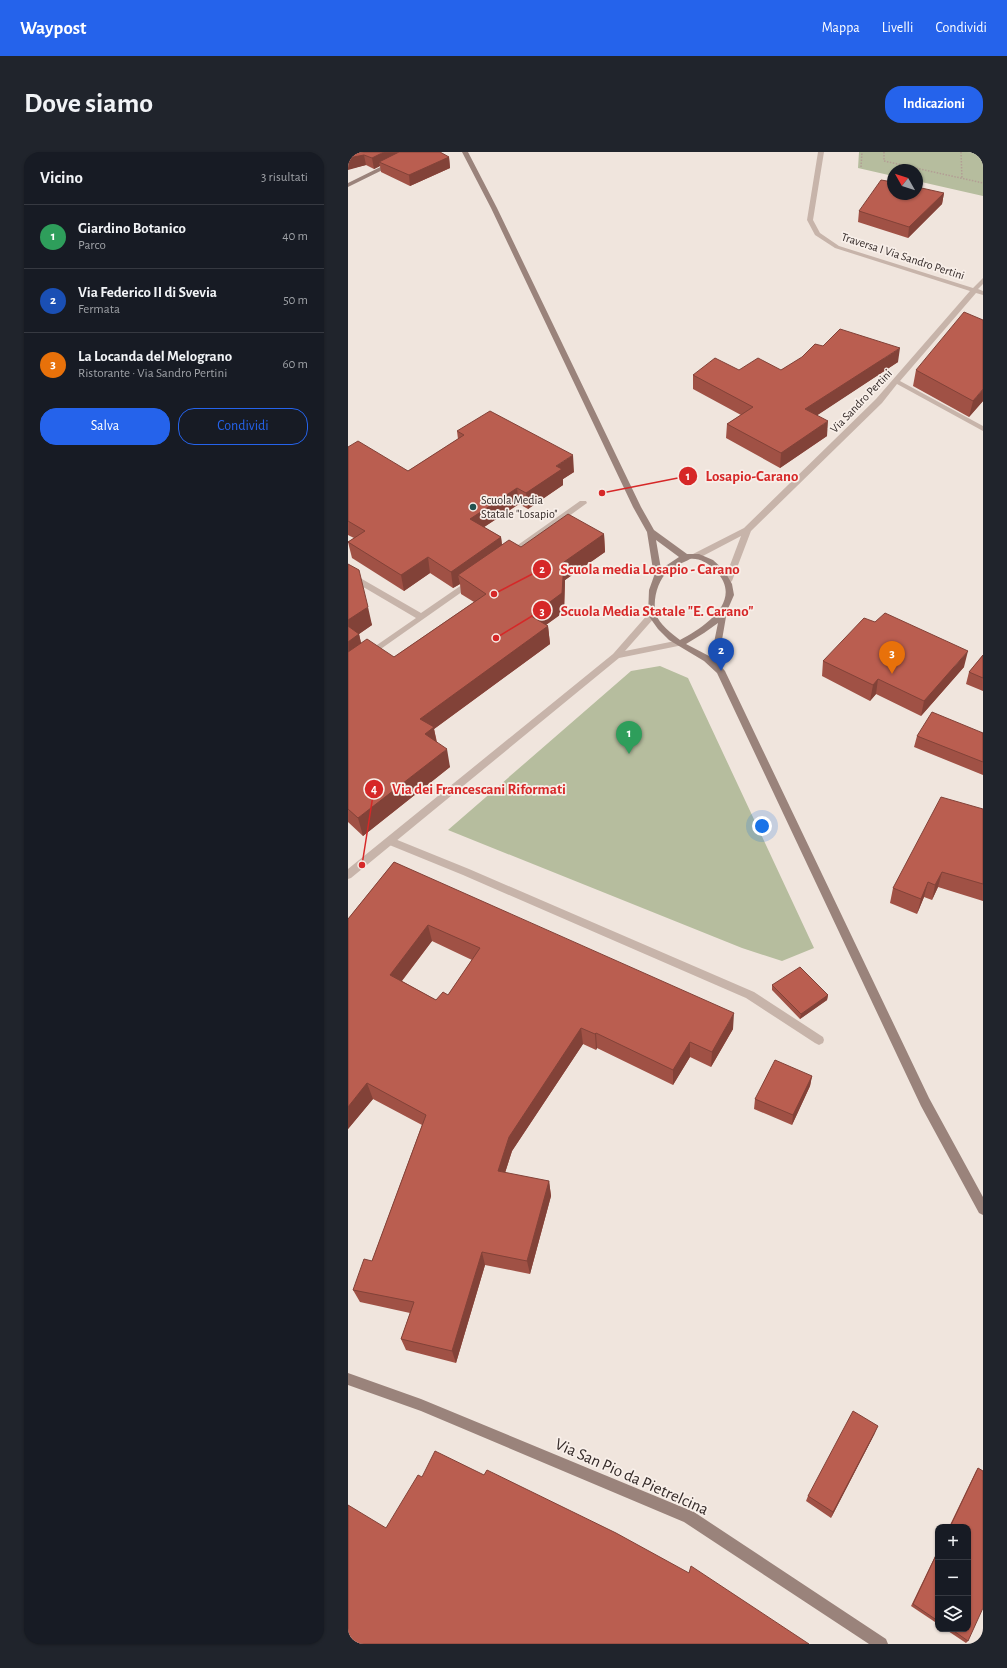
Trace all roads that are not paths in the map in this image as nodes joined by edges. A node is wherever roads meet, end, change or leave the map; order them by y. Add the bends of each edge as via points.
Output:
1 (416, 152) edge
2 (465, 152) edge
3 (821, 152) edge
4 (348, 185) edge
5 (983, 280) edge
6 (974, 290) junction
7 (983, 293) edge
8 (896, 381) junction
9 (983, 429) edge
10 (582, 503) dead end
11 (747, 530) junction
12 (651, 532) junction
13 (696, 556) junction
14 (505, 558) edge
15 (686, 558) junction
16 (348, 574) edge
17 (479, 576) edge
18 (658, 576) junction
19 (728, 581) junction
20 (724, 612) junction
21 (652, 615) junction
22 (421, 618) junction
23 (680, 643) junction
24 (616, 656) junction
25 (714, 662) junction
26 (348, 669) edge
27 (390, 841) junction
28 (348, 875) edge
29 (819, 1040) dead end
30 (983, 1209) edge
31 (348, 1379) edge
32 (881, 1644) edge

1 - 4 main road
2 - 12 main road via 637,508
3 - 6 street, Traversa I Via Sandro Pertini via 810,220 817,234 837,248
5 - 6 street, Via Sandro Pertini
6 - 7 street, Traversa I Via Sandro Pertini
6 - 8 street, Via Sandro Pertini
8 - 9 street
8 - 11 street, Via Sandro Pertini via 879,401
10 - 14 street
11 - 13 street
11 - 19 street
12 - 15 main road
12 - 18 main road
13 - 15 main road
13 - 19 main road via 715,565
15 - 18 main road via 670,565
16 - 22 street
17 - 22 street
18 - 21 main road via 654,584
19 - 20 main road via 730,594
20 - 23 main road via 700,633
20 - 25 main road
21 - 23 main road via 663,631
21 - 24 street
22 - 26 street
23 - 24 street
23 - 25 main road
24 - 27 street
25 - 30 main road via 721,671 925,1102
27 - 28 street
27 - 29 street via 750,995
31 - 32 main road, Via San Pio da Pietrelcina via 428,1408 689,1517

